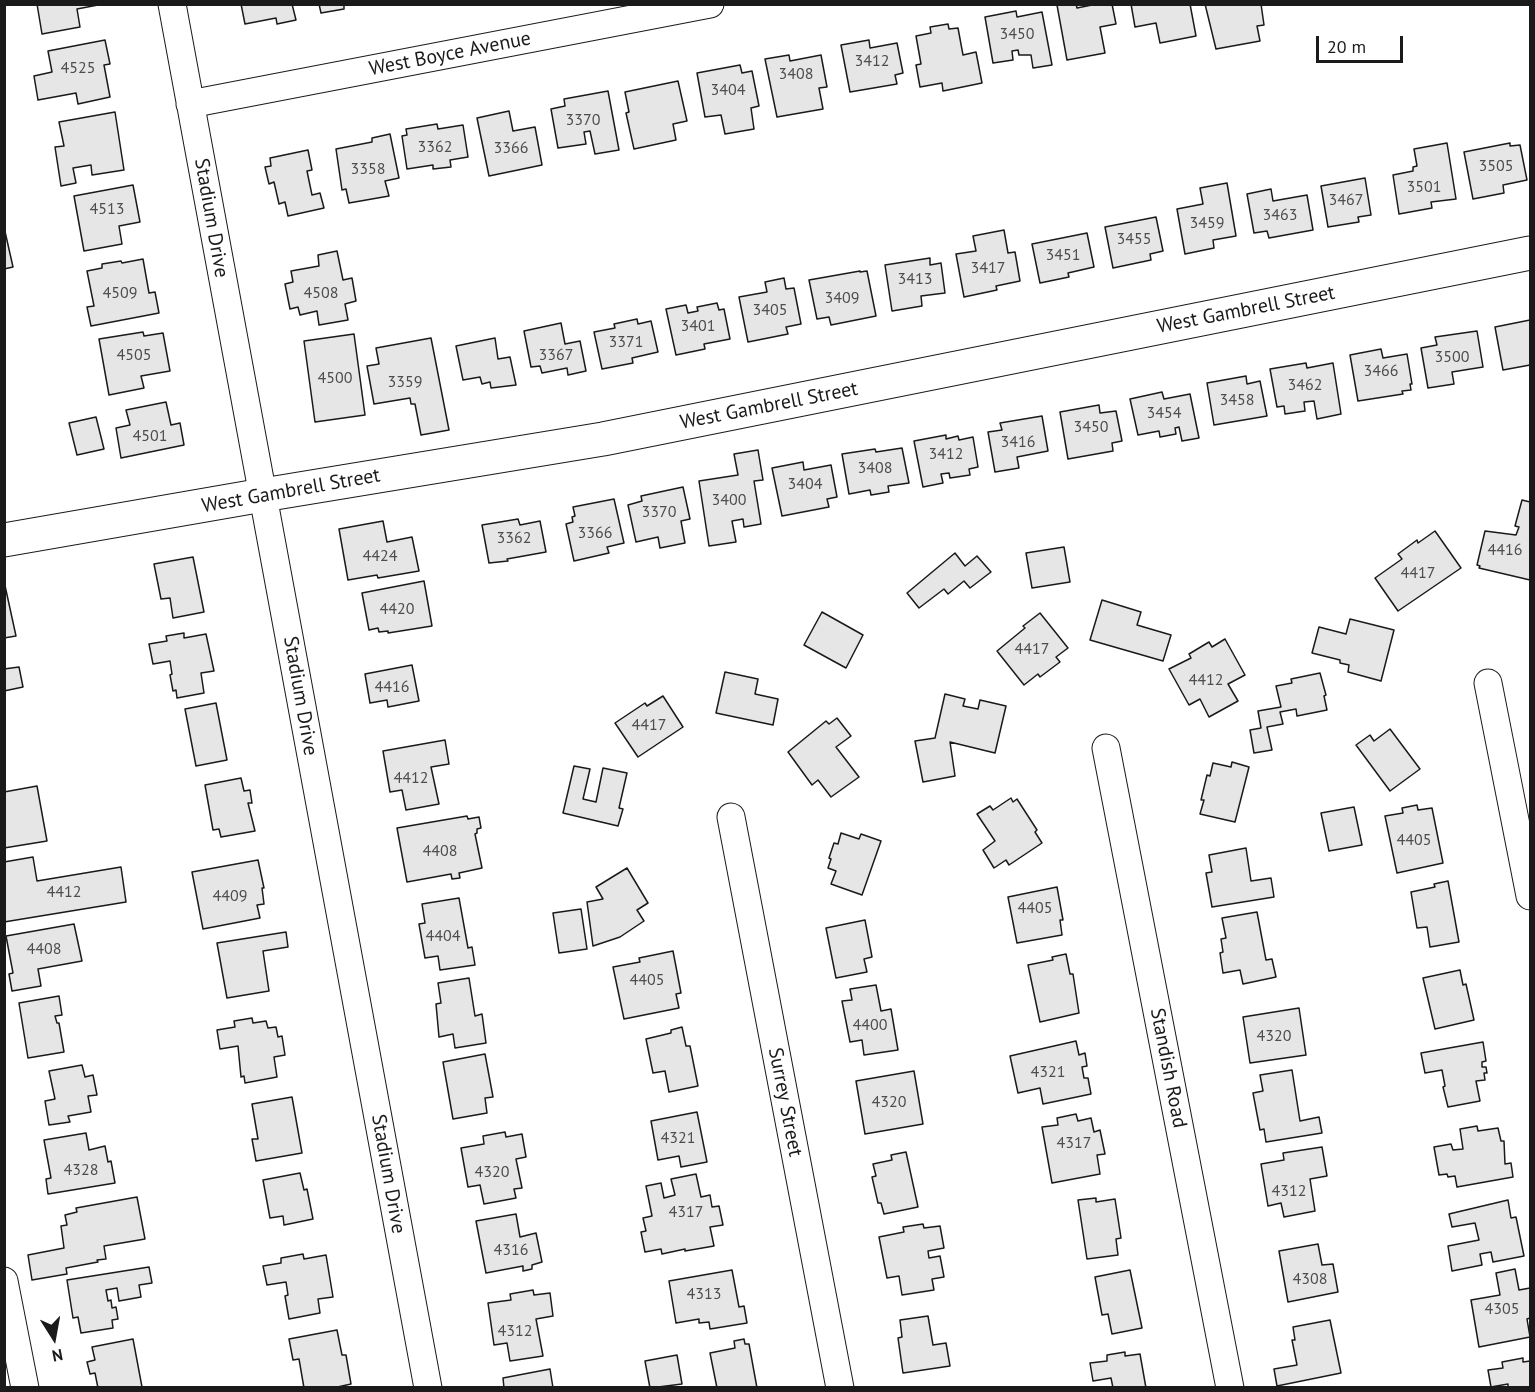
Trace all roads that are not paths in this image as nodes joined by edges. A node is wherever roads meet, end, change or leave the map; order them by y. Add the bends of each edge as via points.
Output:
1 (172, 4) edge
2 (710, 4) edge
3 (190, 104) junction
4 (1530, 253) edge
5 (263, 495) junction
6 (4, 540) edge
7 (1488, 683) dead end
8 (1106, 748) dead end
9 (731, 817) dead end
10 (1530, 896) edge
11 (4, 1281) edge
12 (25, 1388) edge
13 (428, 1388) edge
14 (840, 1388) edge
15 (1230, 1388) edge

1 - 3 street, Stadium Drive
2 - 3 street, West Boyce Avenue
3 - 5 street, Stadium Drive
4 - 5 street, West Gambrell Street via 603,439
5 - 6 street, West Gambrell Street
5 - 13 street, Stadium Drive
7 - 10 street
8 - 15 street, Standish Road
9 - 14 street, Surrey Street
11 - 12 street

